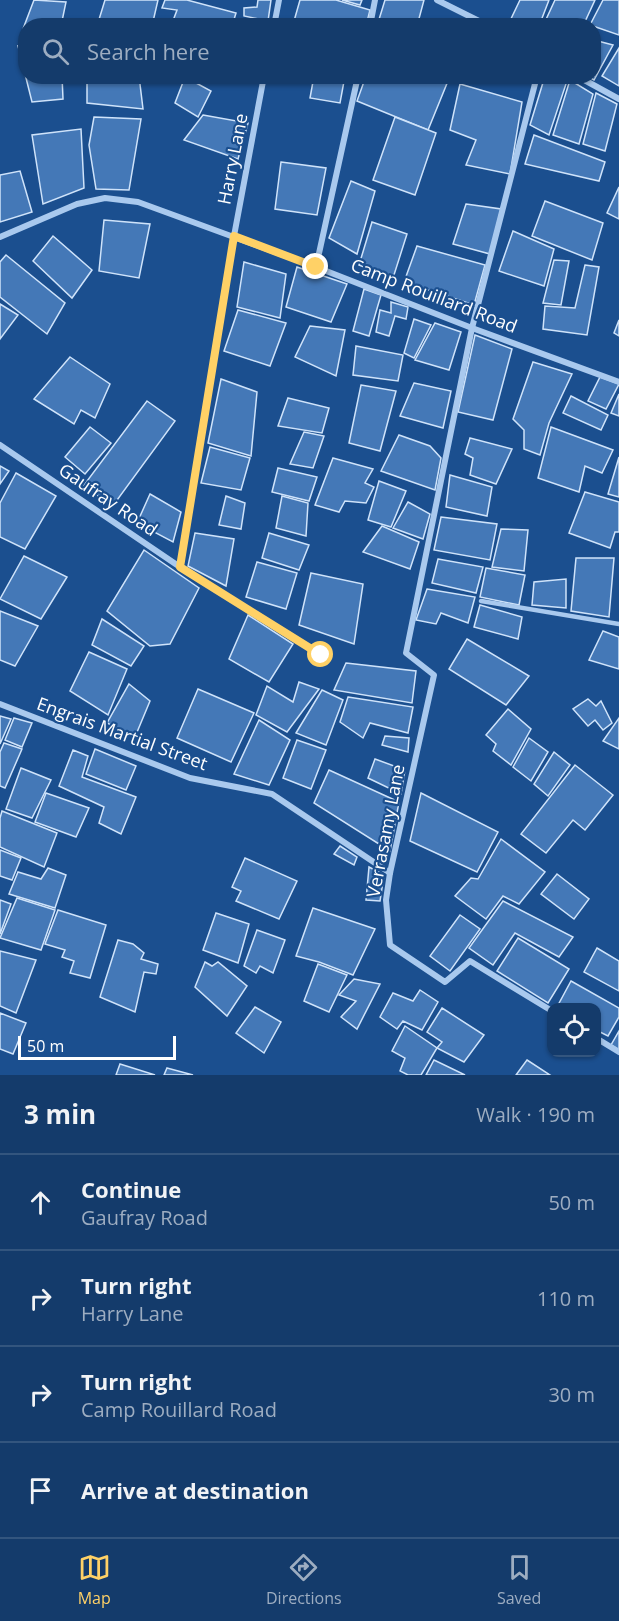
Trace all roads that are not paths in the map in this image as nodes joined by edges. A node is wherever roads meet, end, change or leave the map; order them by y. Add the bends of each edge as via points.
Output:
1 (279, 0) edge
2 (375, 0) edge
3 (437, 0) edge
4 (276, 18) edge
5 (371, 18) edge
6 (473, 18) edge
7 (262, 84) edge
8 (356, 84) edge
9 (535, 84) edge
10 (592, 84) edge
11 (619, 99) edge
12 (234, 236) junction
13 (0, 237) edge
14 (316, 267) junction
15 (472, 328) junction
16 (619, 382) edge
17 (0, 444) edge
18 (180, 567) junction
19 (481, 601) dead end
20 (619, 624) edge
21 (321, 655) dead end
22 (0, 704) edge
23 (390, 873) junction
24 (547, 1008) edge
25 (601, 1041) edge
26 (619, 1052) edge

1 - 4 street
2 - 5 street
3 - 6 street
7 - 12 street, Harry Lane
8 - 14 street
9 - 15 street
10 - 11 street
12 - 13 street, Camp Rouillard Road via 138,202 105,198 76,204
12 - 14 street, Camp Rouillard Road
12 - 18 street, Harry Lane
14 - 15 street, Camp Rouillard Road
15 - 16 street, Camp Rouillard Road
15 - 23 street, Verrasamy Lane via 406,653 434,675
17 - 18 street, Gaufray Road
18 - 21 street, Gaufray Road
19 - 20 lane
22 - 23 street, Engrais Martial Street via 190,778 272,794
23 - 24 street, Verrasamy Lane via 386,900 390,945 445,982 470,961
25 - 26 street

